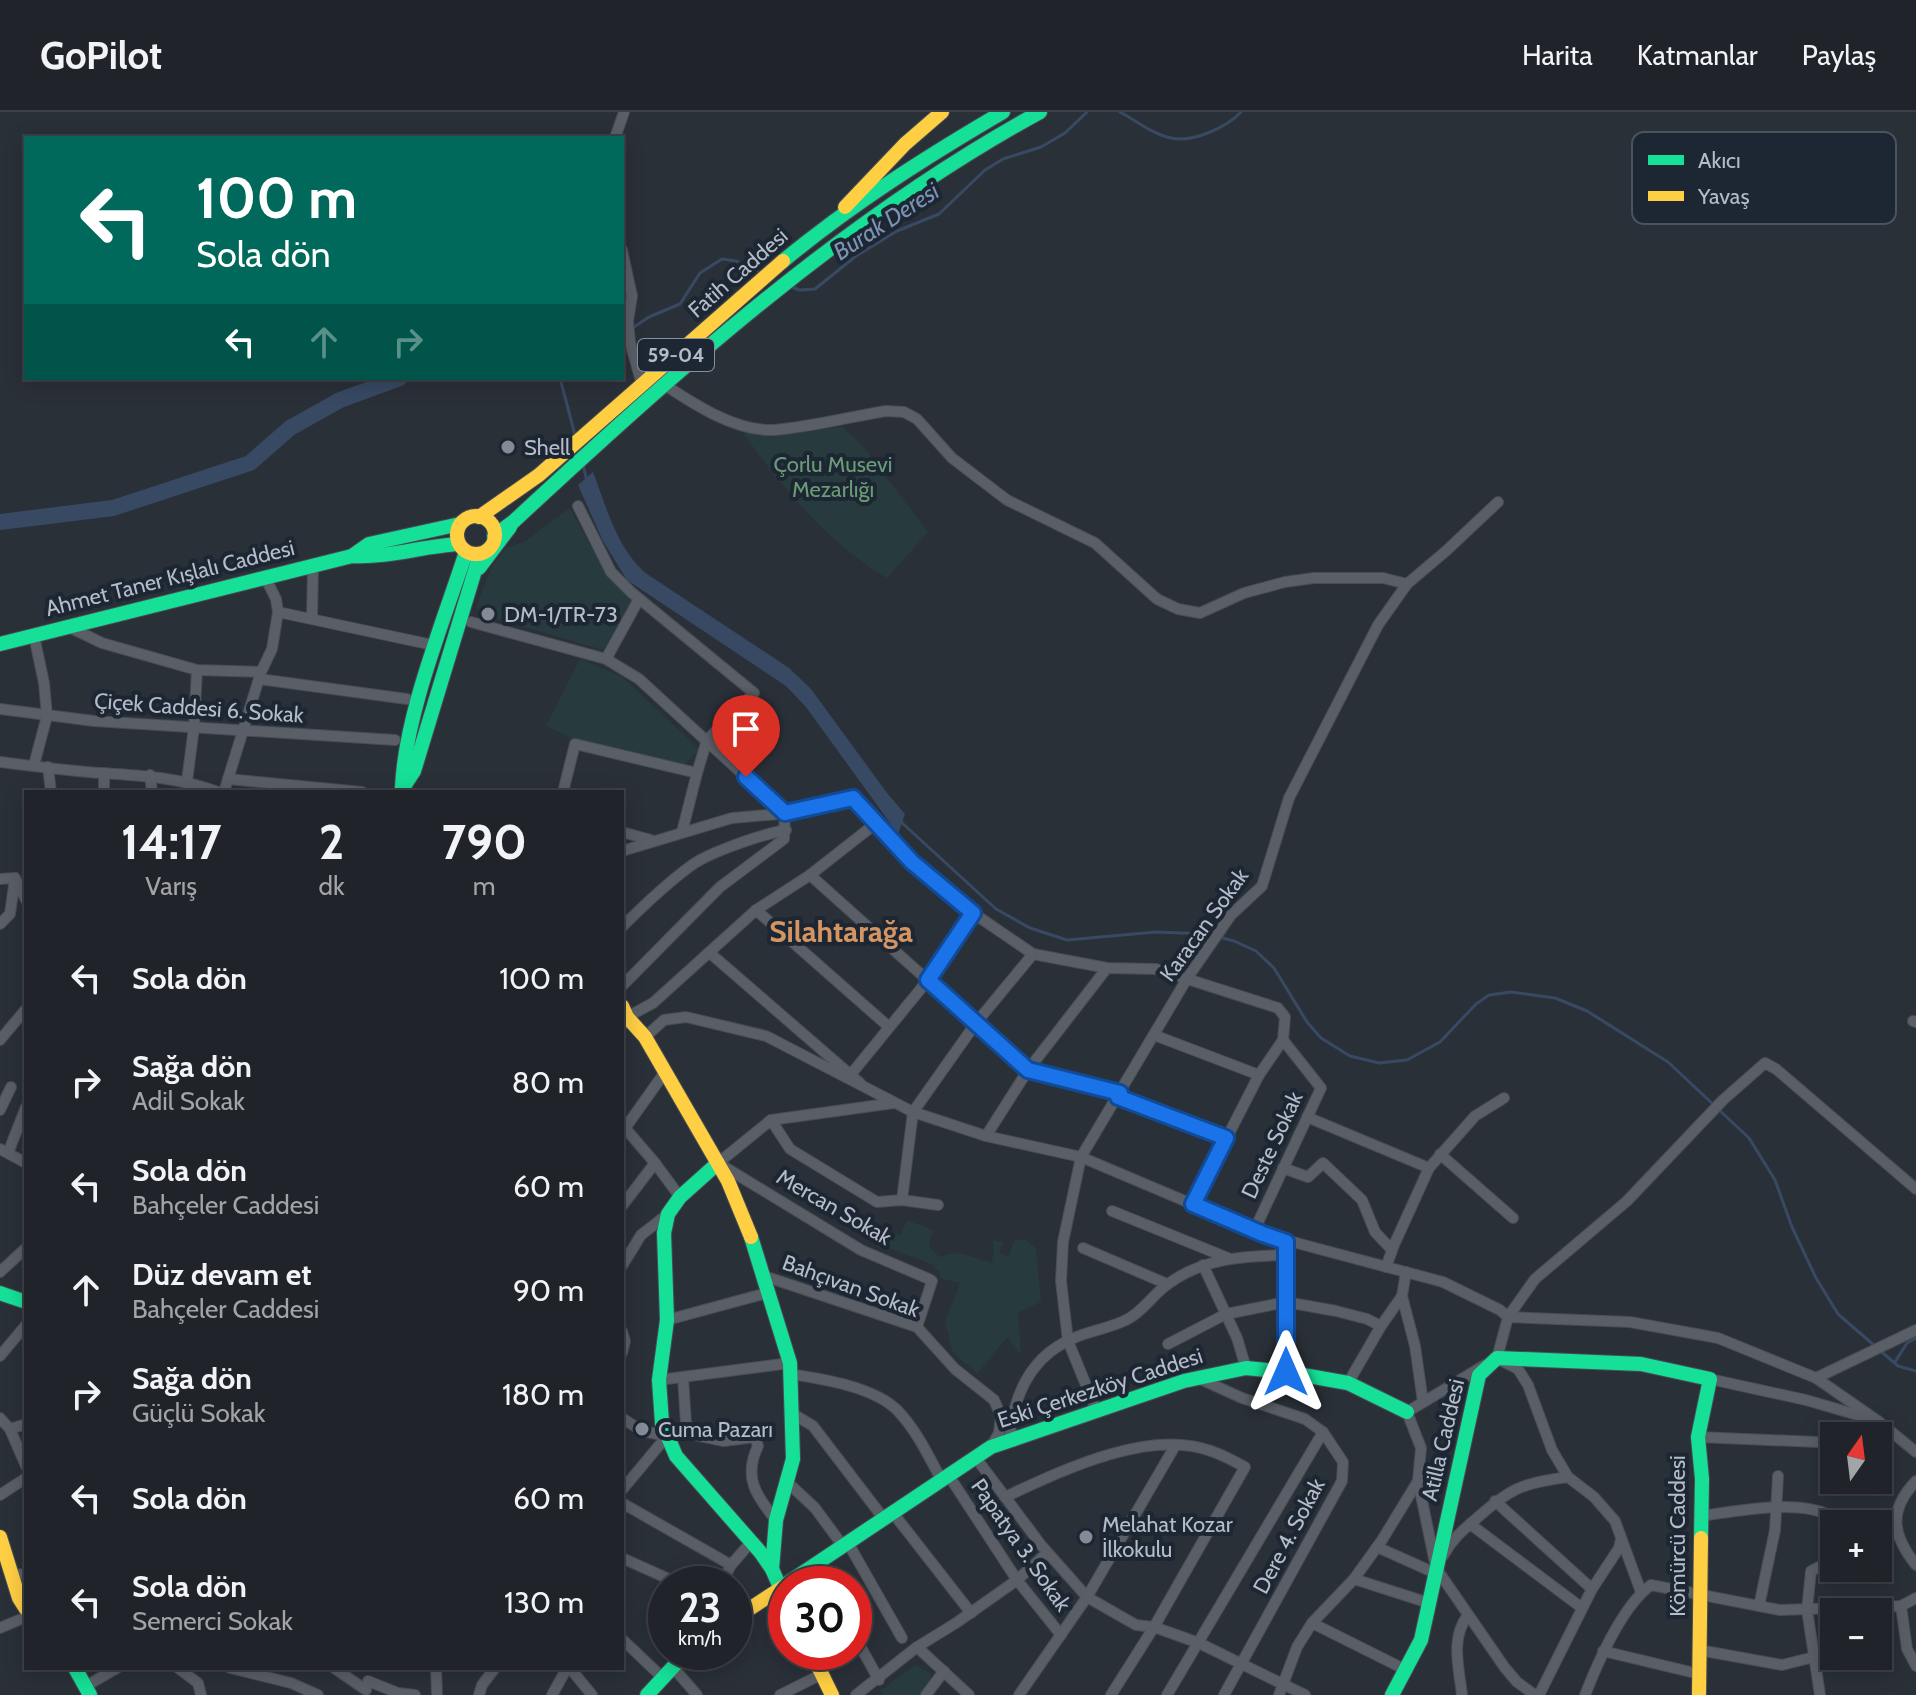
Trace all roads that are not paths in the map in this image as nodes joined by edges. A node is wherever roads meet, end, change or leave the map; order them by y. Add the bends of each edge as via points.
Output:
1 (624, 112) edge
2 (942, 112) edge
3 (1003, 112) edge
4 (1040, 112) edge
5 (616, 136) edge
6 (833, 220) junction
7 (624, 259) edge
8 (642, 385) junction
9 (665, 385) junction
10 (1498, 502) dead end
11 (578, 506) dead end
12 (479, 517) junction
13 (513, 522) junction
14 (460, 524) junction
15 (494, 536) junction
16 (468, 550) junction
17 (352, 556) junction
18 (313, 565) junction
19 (473, 574) junction
20 (265, 577) junction
21 (1407, 584) junction
22 (639, 599) junction
23 (278, 612) junction
24 (312, 619) junction
25 (471, 622) dead end
26 (69, 627) junction
27 (34, 636) junction
28 (0, 644) edge
29 (428, 644) dead end
30 (606, 659) junction
31 (197, 670) junction
32 (260, 676) junction
33 (407, 699) dead end
34 (0, 709) edge
35 (47, 716) junction
36 (194, 727) junction
37 (243, 731) junction
38 (395, 740) dead end
39 (707, 740) junction
40 (0, 762) edge
41 (34, 765) junction
42 (48, 767) junction
43 (104, 773) junction
44 (697, 773) junction
45 (150, 775) junction
46 (228, 779) junction
47 (187, 781) junction
48 (51, 790) edge
49 (104, 790) edge
50 (152, 790) edge
51 (215, 790) edge
52 (222, 790) edge
53 (341, 790) edge
54 (401, 790) edge
55 (402, 790) edge
56 (564, 790) edge
57 (785, 813) junction
58 (875, 824) junction
59 (786, 830) junction
60 (682, 832) junction
61 (624, 833) edge
62 (654, 841) junction
63 (624, 850) edge
64 (810, 875) junction
65 (15, 878) junction
66 (0, 879) edge
67 (24, 896) edge
68 (756, 910) junction
69 (973, 913) junction
70 (0, 924) edge
71 (624, 925) edge
72 (711, 954) junction
73 (1033, 954) junction
74 (1107, 968) junction
75 (1188, 977) junction
76 (928, 980) junction
77 (624, 984) edge
78 (24, 1011) edge
79 (624, 1014) edge
80 (624, 1015) edge
81 (976, 1023) junction
82 (889, 1027) junction
83 (1154, 1035) junction
84 (645, 1037) junction
85 (0, 1040) edge
86 (1283, 1040) junction
87 (1028, 1070) junction
88 (665, 1072) junction
89 (852, 1073) junction
90 (1259, 1075) junction
91 (11, 1087) dead end
92 (866, 1089) junction
93 (1119, 1095) junction
94 (1504, 1098) dead end
95 (894, 1103) junction
96 (0, 1110) edge
97 (24, 1111) edge
98 (913, 1112) junction
99 (1307, 1117) junction
100 (771, 1120) junction
101 (624, 1130) edge
102 (986, 1136) junction
103 (1226, 1138) junction
104 (4, 1151) edge
105 (1440, 1154) junction
106 (1081, 1157) junction
107 (24, 1162) edge
108 (655, 1163) junction
109 (718, 1163) junction
110 (1283, 1168) junction
111 (1429, 1168) junction
112 (1916, 1189) edge
113 (680, 1197) junction
114 (902, 1200) junction
115 (624, 1203) edge
116 (1193, 1204) junction
117 (938, 1205) dead end
118 (1112, 1211) dead end
119 (668, 1214) junction
120 (1513, 1218) dead end
121 (1254, 1231) junction
122 (1286, 1242) junction
123 (1083, 1248) dead end
124 (24, 1250) edge
125 (1392, 1250) junction
126 (1286, 1255) junction
127 (1228, 1258) junction
128 (624, 1263) edge
129 (1203, 1265) junction
130 (1386, 1267) junction
131 (0, 1272) edge
132 (1406, 1272) junction
133 (760, 1275) junction
134 (1167, 1284) junction
135 (0, 1293) edge
136 (767, 1293) junction
137 (1402, 1296) junction
138 (24, 1301) edge
139 (1286, 1302) junction
140 (1226, 1314) junction
141 (1508, 1317) junction
142 (667, 1320) junction
143 (1381, 1326) junction
144 (24, 1327) edge
145 (917, 1327) junction
146 (1916, 1330) edge
147 (1068, 1341) junction
148 (1168, 1344) dead end
149 (0, 1356) edge
150 (1497, 1358) junction
151 (1246, 1368) junction
152 (791, 1369) junction
153 (1286, 1372) junction
154 (683, 1377) junction
155 (1198, 1378) junction
156 (1816, 1378) junction
157 (1710, 1379) junction
158 (659, 1380) junction
159 (1348, 1383) junction
160 (1423, 1402) junction
161 (1097, 1412) junction
162 (1407, 1412) junction
163 (793, 1414) junction
164 (0, 1418) edge
165 (624, 1419) edge
166 (1878, 1421) junction
167 (24, 1425) edge
168 (10, 1429) junction
169 (1323, 1432) junction
170 (667, 1436) junction
171 (1698, 1437) junction
172 (1009, 1441) junction
173 (1820, 1443) edge
174 (1175, 1446) junction
175 (991, 1447) junction
176 (1916, 1452) edge
177 (976, 1458) junction
178 (24, 1461) edge
179 (1778, 1476) dead end
180 (1568, 1477) junction
181 (945, 1478) junction
182 (24, 1479) edge
183 (785, 1480) junction
184 (1418, 1481) junction
185 (1916, 1481) edge
186 (624, 1488) edge
187 (0, 1495) edge
188 (1005, 1497) junction
189 (1495, 1501) junction
190 (624, 1504) edge
191 (1776, 1509) junction
192 (1820, 1511) edge
193 (889, 1516) junction
194 (1701, 1516) junction
195 (776, 1520) junction
196 (1470, 1524) junction
197 (1897, 1528) junction
198 (1892, 1534) edge
199 (0, 1537) edge
200 (1621, 1539) junction
201 (752, 1541) junction
202 (845, 1544) junction
203 (1377, 1547) junction
204 (1047, 1553) junction
205 (624, 1559) edge
206 (814, 1563) junction
207 (731, 1565) joint
208 (1916, 1565) edge
209 (770, 1566) edge
210 (772, 1566) edge
211 (811, 1566) edge
212 (816, 1566) edge
213 (1820, 1566) edge
214 (648, 1570) edge
215 (1436, 1570) junction
216 (19, 1575) edge
217 (1354, 1579) junction
218 (1017, 1580) junction
219 (1592, 1589) junction
220 (1641, 1592) junction
221 (1698, 1593) junction
222 (1087, 1597) junction
223 (1916, 1598) edge
224 (24, 1599) edge
225 (1429, 1603) junction
226 (1759, 1606) junction
227 (1901, 1606) junction
228 (1582, 1608) junction
229 (1807, 1610) junction
230 (971, 1613) junction
231 (1468, 1615) junction
232 (24, 1618) edge
233 (1312, 1623) junction
234 (1154, 1627) junction
235 (0, 1628) edge
236 (1061, 1635) junction
237 (902, 1638) dead end
238 (624, 1640) edge
239 (1199, 1643) junction
240 (917, 1647) junction
241 (1699, 1650) junction
242 (1603, 1651) junction
243 (1814, 1657) junction
244 (1241, 1665) junction
245 (1916, 1666) edge
246 (872, 1667) edge
247 (76, 1670) edge
248 (114, 1670) edge
249 (181, 1670) edge
250 (197, 1670) edge
251 (241, 1670) edge
252 (337, 1670) edge
253 (373, 1670) edge
254 (436, 1670) edge
255 (493, 1670) edge
256 (568, 1670) edge
257 (571, 1670) edge
258 (820, 1670) edge
259 (1406, 1670) junction
260 (944, 1671) junction
261 (667, 1672) junction
262 (822, 1674) junction
263 (1699, 1674) junction
264 (879, 1680) junction
265 (198, 1683) junction
266 (1283, 1683) junction
267 (366, 1689) edge
268 (88, 1691) edge
269 (398, 1694) edge
270 (201, 1695) edge
271 (318, 1695) edge
272 (415, 1695) edge
273 (437, 1695) edge
274 (479, 1695) edge
275 (552, 1695) edge
276 (592, 1695) edge
277 (647, 1695) edge
278 (697, 1695) edge
279 (780, 1695) edge
280 (832, 1695) edge
281 (856, 1695) edge
282 (926, 1695) edge
283 (969, 1695) edge
284 (1019, 1695) edge
285 (1111, 1695) edge
286 (1167, 1695) edge
287 (1224, 1695) edge
288 (1279, 1695) edge
289 (1305, 1695) edge
290 (1392, 1695) edge
291 (1462, 1695) edge
292 (1537, 1695) edge
293 (1585, 1695) edge
294 (1699, 1695) edge
295 (1820, 1695) edge

1 - 5 street
2 - 6 main road
3 - 6 main road, Fatih Caddesi / 59-04
4 - 9 main road, Fatih Caddesi / 59-04 via 894,199
6 - 8 main road, Fatih Caddesi / 59-04
7 - 8 street via 632,296 630,342
8 - 12 main road, Fatih Caddesi / 59-04 via 539,475
9 - 13 main road, Fatih Caddesi / 59-04
9 - 21 street via 743,425 772,430 904,412 1007,500 1095,543 1157,599 1178,609 1200,613 1244,593 1314,578 1383,578
10 - 21 street, Karacan Sokak
11 - 22 street via 611,572
12 - 14 main road
12 - 15 main road via 488,521
13 - 15 main road, Fatih Caddesi
13 - 19 main road
14 - 16 main road via 457,536
14 - 17 main road via 369,544
15 - 16 main road via 488,550
16 - 17 main road via 428,546
16 - 19 main road
16 - 54 main road via 403,759
17 - 18 main road, Ahmet Taner Kışlalı Caddesi
18 - 20 main road, Ahmet Taner Kışlalı Caddesi
18 - 24 street
19 - 55 main road via 414,771
20 - 23 street
20 - 26 main road, Ahmet Taner Kışlalı Caddesi
21 - 75 street, Karacan Sokak via 1378,625 1289,798 1262,886 1222,927
22 - 30 street
22 - 39 street via 754,693
23 - 24 street
23 - 32 street via 272,649
24 - 29 street
25 - 30 street
26 - 27 main road, Ahmet Taner Kışlalı Caddesi
26 - 31 street via 102,643
27 - 28 main road, Ahmet Taner Kışlalı Caddesi
27 - 35 street
30 - 39 street via 639,679
31 - 32 street
31 - 36 street
32 - 33 street
32 - 37 street
34 - 35 street, Çiçek Caddesi 6. Sokak
35 - 36 street, Çiçek Caddesi 6. Sokak
35 - 41 street
36 - 37 street, Çiçek Caddesi 6. Sokak
36 - 47 street
37 - 38 street, Çiçek Caddesi 6. Sokak
37 - 46 street
39 - 44 street
39 - 57 street
40 - 41 street
41 - 42 street
42 - 43 street
42 - 48 street
43 - 45 street
43 - 49 street
44 - 56 street via 575,744
44 - 60 street
45 - 47 street
45 - 50 street
46 - 52 street
46 - 53 street
47 - 51 street
57 - 58 street via 853,798
57 - 59 street
57 - 60 street via 732,818
58 - 64 street
58 - 69 street
59 - 71 street via 695,862
59 - 77 street via 779,844 720,887
60 - 62 street
61 - 62 street
62 - 63 street
64 - 68 street
64 - 76 street
65 - 66 street
65 - 67 street
65 - 70 street via 10,914
68 - 72 street
68 - 82 street
69 - 73 street
69 - 76 street
72 - 79 street via 653,1003
72 - 89 street
73 - 74 street
73 - 81 street
74 - 75 street via 1147,968
74 - 87 street
75 - 83 street, Karacan Sokak
75 - 86 street via 1278,1008 1285,1017
76 - 81 street
76 - 82 street
78 - 85 street
80 - 84 main road
81 - 87 street
81 - 98 street
82 - 89 street
83 - 90 street
83 - 93 street, Karacan Sokak
84 - 88 main road
84 - 92 street via 664,1020 686,1017 723,1024 766,1036
86 - 90 street
86 - 99 street, Deste Sokak via 1321,1088
87 - 93 street
87 - 102 street
88 - 101 street
88 - 109 main road
89 - 92 street
90 - 103 street
91 - 96 street
92 - 95 street
93 - 103 street
93 - 106 street, Karacan Sokak
94 - 105 street via 1475,1116
95 - 98 street
95 - 100 street
97 - 104 street
98 - 102 street
98 - 114 street
99 - 110 street, Deste Sokak
99 - 111 street
100 - 109 street
100 - 114 street via 790,1149 830,1176 877,1202
101 - 108 street
102 - 106 street
103 - 116 street
104 - 107 street
105 - 111 street
105 - 120 street
106 - 116 street
106 - 147 street, Karacan Sokak via 1063,1242
108 - 113 street
108 - 115 street
109 - 113 main road
109 - 133 main road via 751,1238
109 - 145 street, Mercan Sokak via 861,1250 932,1281
110 - 121 street, Deste Sokak
110 - 125 street via 1308,1177 1323,1163 1362,1200 1375,1232
111 - 125 street
112 - 141 street via 1765,1063 1627,1201 1535,1279
113 - 119 main road
114 - 117 street
116 - 121 street
118 - 127 street
119 - 128 street via 641,1235
119 - 142 main road
121 - 122 street
122 - 126 street
122 - 130 street
123 - 134 street
124 - 131 street
125 - 130 street
126 - 127 street
126 - 139 street
127 - 129 street
129 - 134 street
129 - 140 street
130 - 132 street
132 - 137 street
132 - 141 street via 1443,1282
133 - 136 main road
133 - 145 street, Bahçıvan Sokak
134 - 147 street via 1127,1320
135 - 138 main road
136 - 142 street
136 - 152 main road
137 - 143 street
137 - 160 street
139 - 140 street
139 - 143 street
139 - 153 street
140 - 148 street
140 - 151 street
141 - 150 street
141 - 156 street via 1630,1322 1718,1338
142 - 158 main road
143 - 159 street
144 - 149 street
145 - 175 street, Bahçıvan Sokak via 955,1369 994,1400 1001,1416
146 - 156 street
147 - 161 street, Karacan Sokak
147 - 172 street via 1045,1355 1019,1389
150 - 157 main road via 1641,1364
150 - 160 street
150 - 180 street via 1518,1369 1528,1385
150 - 215 main road, Atilla Caddesi via 1479,1375
151 - 153 main road, Eski Çerkezköy Caddesi
151 - 155 main road, Eski Çerkezköy Caddesi
152 - 154 street, Papatya 3. Sokak
152 - 163 main road
152 - 181 street, Papatya 3. Sokak via 890,1403
153 - 159 main road, Eski Çerkezköy Caddesi
154 - 158 street, Papatya 3. Sokak
154 - 195 street via 686,1424 695,1435 724,1441 755,1437 755,1494
155 - 161 main road, Eski Çerkezköy Caddesi
155 - 169 street via 1305,1419
156 - 166 street
157 - 166 street
157 - 171 main road, Kömürcü Caddesi
158 - 170 main road
159 - 162 main road, Eski Çerkezköy Caddesi
160 - 162 street
161 - 172 main road, Eski Çerkezköy Caddesi
162 - 184 street via 1421,1448
163 - 183 main road via 793,1459
163 - 193 street via 813,1426
164 - 168 street
165 - 170 street via 642,1431
166 - 176 street
167 - 168 street
168 - 178 street
169 - 239 street
169 - 244 street, Dere 4. Sokak via 1343,1462 1342,1481
170 - 186 street
170 - 201 main road via 676,1456
171 - 173 street
171 - 194 main road, Kömürcü Caddesi
172 - 175 main road, Eski Çerkezköy Caddesi
174 - 188 street via 1075,1464
174 - 222 street
174 - 234 street via 1212,1451 1245,1467
175 - 177 main road, Eski Çerkezköy Caddesi
177 - 181 main road, Eski Çerkezköy Caddesi
177 - 188 street
179 - 191 street
180 - 189 street via 1514,1488
180 - 200 street via 1615,1521
181 - 193 main road, Eski Çerkezköy Caddesi
181 - 218 street, Papatya 3. Sokak
182 - 187 street
183 - 195 main road
183 - 202 street
184 - 203 street
184 - 215 street
185 - 197 street via 1897,1509
188 - 204 street
189 - 196 street
189 - 219 street
190 - 207 street
191 - 192 street
191 - 194 street
191 - 226 street
193 - 202 main road, Eski Çerkezköy Caddesi
193 - 230 street
194 - 221 main road, Kömürcü Caddesi
195 - 210 main road
196 - 215 street via 1453,1540
196 - 228 street
197 - 198 street
197 - 208 street
199 - 216 main road
200 - 219 street
200 - 220 street
201 - 207 street
201 - 209 main road
202 - 206 main road, Eski Çerkezköy Caddesi
202 - 237 street
203 - 215 street
203 - 217 street
204 - 218 street
204 - 222 street
205 - 214 street
206 - 211 main road, Eski Çerkezköy Caddesi
206 - 212 street
213 - 229 street via 1811,1571
215 - 225 main road, Atilla Caddesi
215 - 231 street
216 - 224 main road
217 - 225 street
217 - 233 street
218 - 230 street
218 - 236 street, Papatya 3. Sokak
219 - 228 street
220 - 221 street via 1651,1585
220 - 242 street
221 - 226 street
221 - 241 main road, Kömürcü Caddesi
222 - 234 street via 1136,1625
222 - 236 street
223 - 227 street
225 - 259 main road, Atilla Caddesi via 1421,1640
226 - 229 street
227 - 229 street
227 - 245 street via 1907,1649
228 - 292 street
229 - 243 street
230 - 240 street
231 - 291 street via 1457,1636
231 - 292 street via 1517,1682
232 - 235 street
233 - 259 street
233 - 266 street
234 - 239 street
234 - 285 street
236 - 284 street
238 - 261 street
239 - 244 street
239 - 286 street
240 - 260 street
240 - 264 street
241 - 243 street via 1782,1665
241 - 263 main road, Kömürcü Caddesi
242 - 263 street
242 - 293 street
243 - 295 street
244 - 266 street
244 - 287 street, Dere 4. Sokak
246 - 264 street
247 - 268 main road
248 - 268 street
249 - 265 street
250 - 265 street
251 - 271 street
252 - 267 street
253 - 267 street
254 - 273 street
255 - 274 street
256 - 275 street
257 - 276 street
258 - 262 main road
259 - 290 main road, Atilla Caddesi
260 - 282 street
260 - 283 street
261 - 277 main road
261 - 278 street
262 - 279 street
262 - 280 main road
263 - 294 main road, Kömürcü Caddesi
264 - 281 street
265 - 270 street
266 - 288 street
266 - 289 street
267 - 269 street
269 - 272 street

